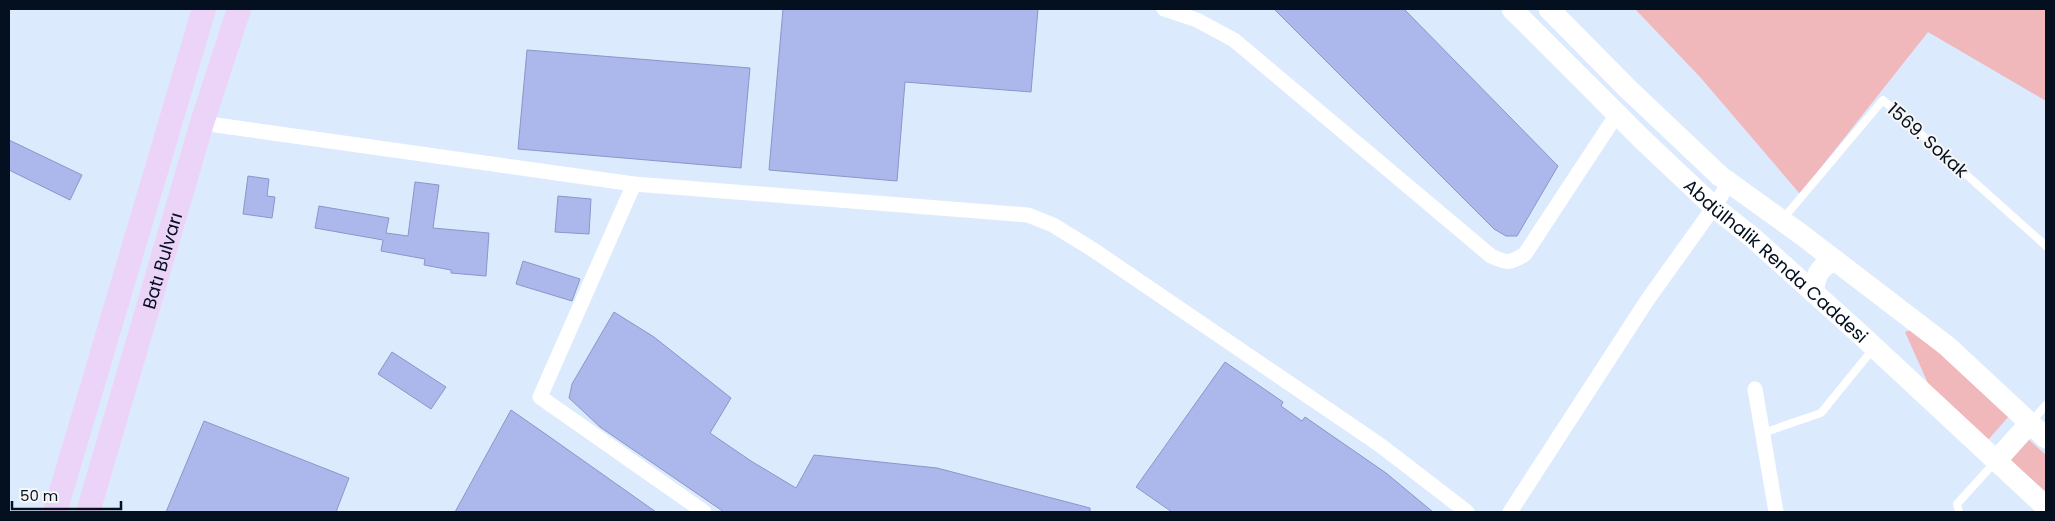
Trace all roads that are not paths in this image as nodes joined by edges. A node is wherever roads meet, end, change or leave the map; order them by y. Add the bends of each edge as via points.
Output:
1 (204, 9) edge
2 (239, 9) edge
3 (1164, 9) edge
4 (1512, 9) edge
5 (1550, 9) edge
6 (1617, 114) junction
7 (202, 123) junction
8 (1729, 183) junction
9 (634, 184) junction
10 (1714, 207) junction
11 (1782, 220) junction
12 (2046, 246) edge
13 (1836, 261) junction
14 (1813, 292) junction
15 (1874, 348) junction
16 (1755, 389) dead end
17 (2046, 406) edge
18 (2030, 423) junction
19 (1763, 433) junction
20 (2046, 438) edge
21 (1996, 461) junction
22 (2046, 507) edge
23 (55, 512) edge
24 (88, 512) edge
25 (704, 512) edge
26 (1467, 512) edge
27 (1510, 512) edge
28 (1776, 512) edge
29 (1959, 512) edge

1 - 23 main road, Batı Bulvarı
2 - 7 main road, Batı Bulvarı
3 - 6 street via 1197,20 1234,40 1491,256 1504,261 1514,261 1525,254
4 - 6 main road, Abdülhalik Renda Caddesi
5 - 8 main road, Abdülhalik Renda Caddesi via 1628,89
6 - 10 main road, Abdülhalik Renda Caddesi
7 - 9 street
7 - 24 main road, Batı Bulvarı
8 - 10 street
8 - 11 main road, Abdülhalik Renda Caddesi
9 - 25 street via 540,397
9 - 26 street via 1028,215 1053,225 1095,251 1380,445
10 - 14 main road, Abdülhalik Renda Caddesi
10 - 27 street via 1648,299
11 - 12 lane, 1569. Sokak via 1883,100
11 - 13 main road, Abdülhalik Renda Caddesi
13 - 14 main road via 1828,263 1816,274
13 - 18 main road, Abdülhalik Renda Caddesi via 1947,346
14 - 15 main road, Abdülhalik Renda Caddesi
15 - 19 lane via 1821,413
15 - 21 main road, Abdülhalik Renda Caddesi
16 - 19 street
17 - 18 lane
18 - 20 main road, Abdülhalik Renda Caddesi
18 - 21 main road
19 - 28 street
21 - 22 main road, Abdülhalik Renda Caddesi
21 - 29 lane via 1957,504

